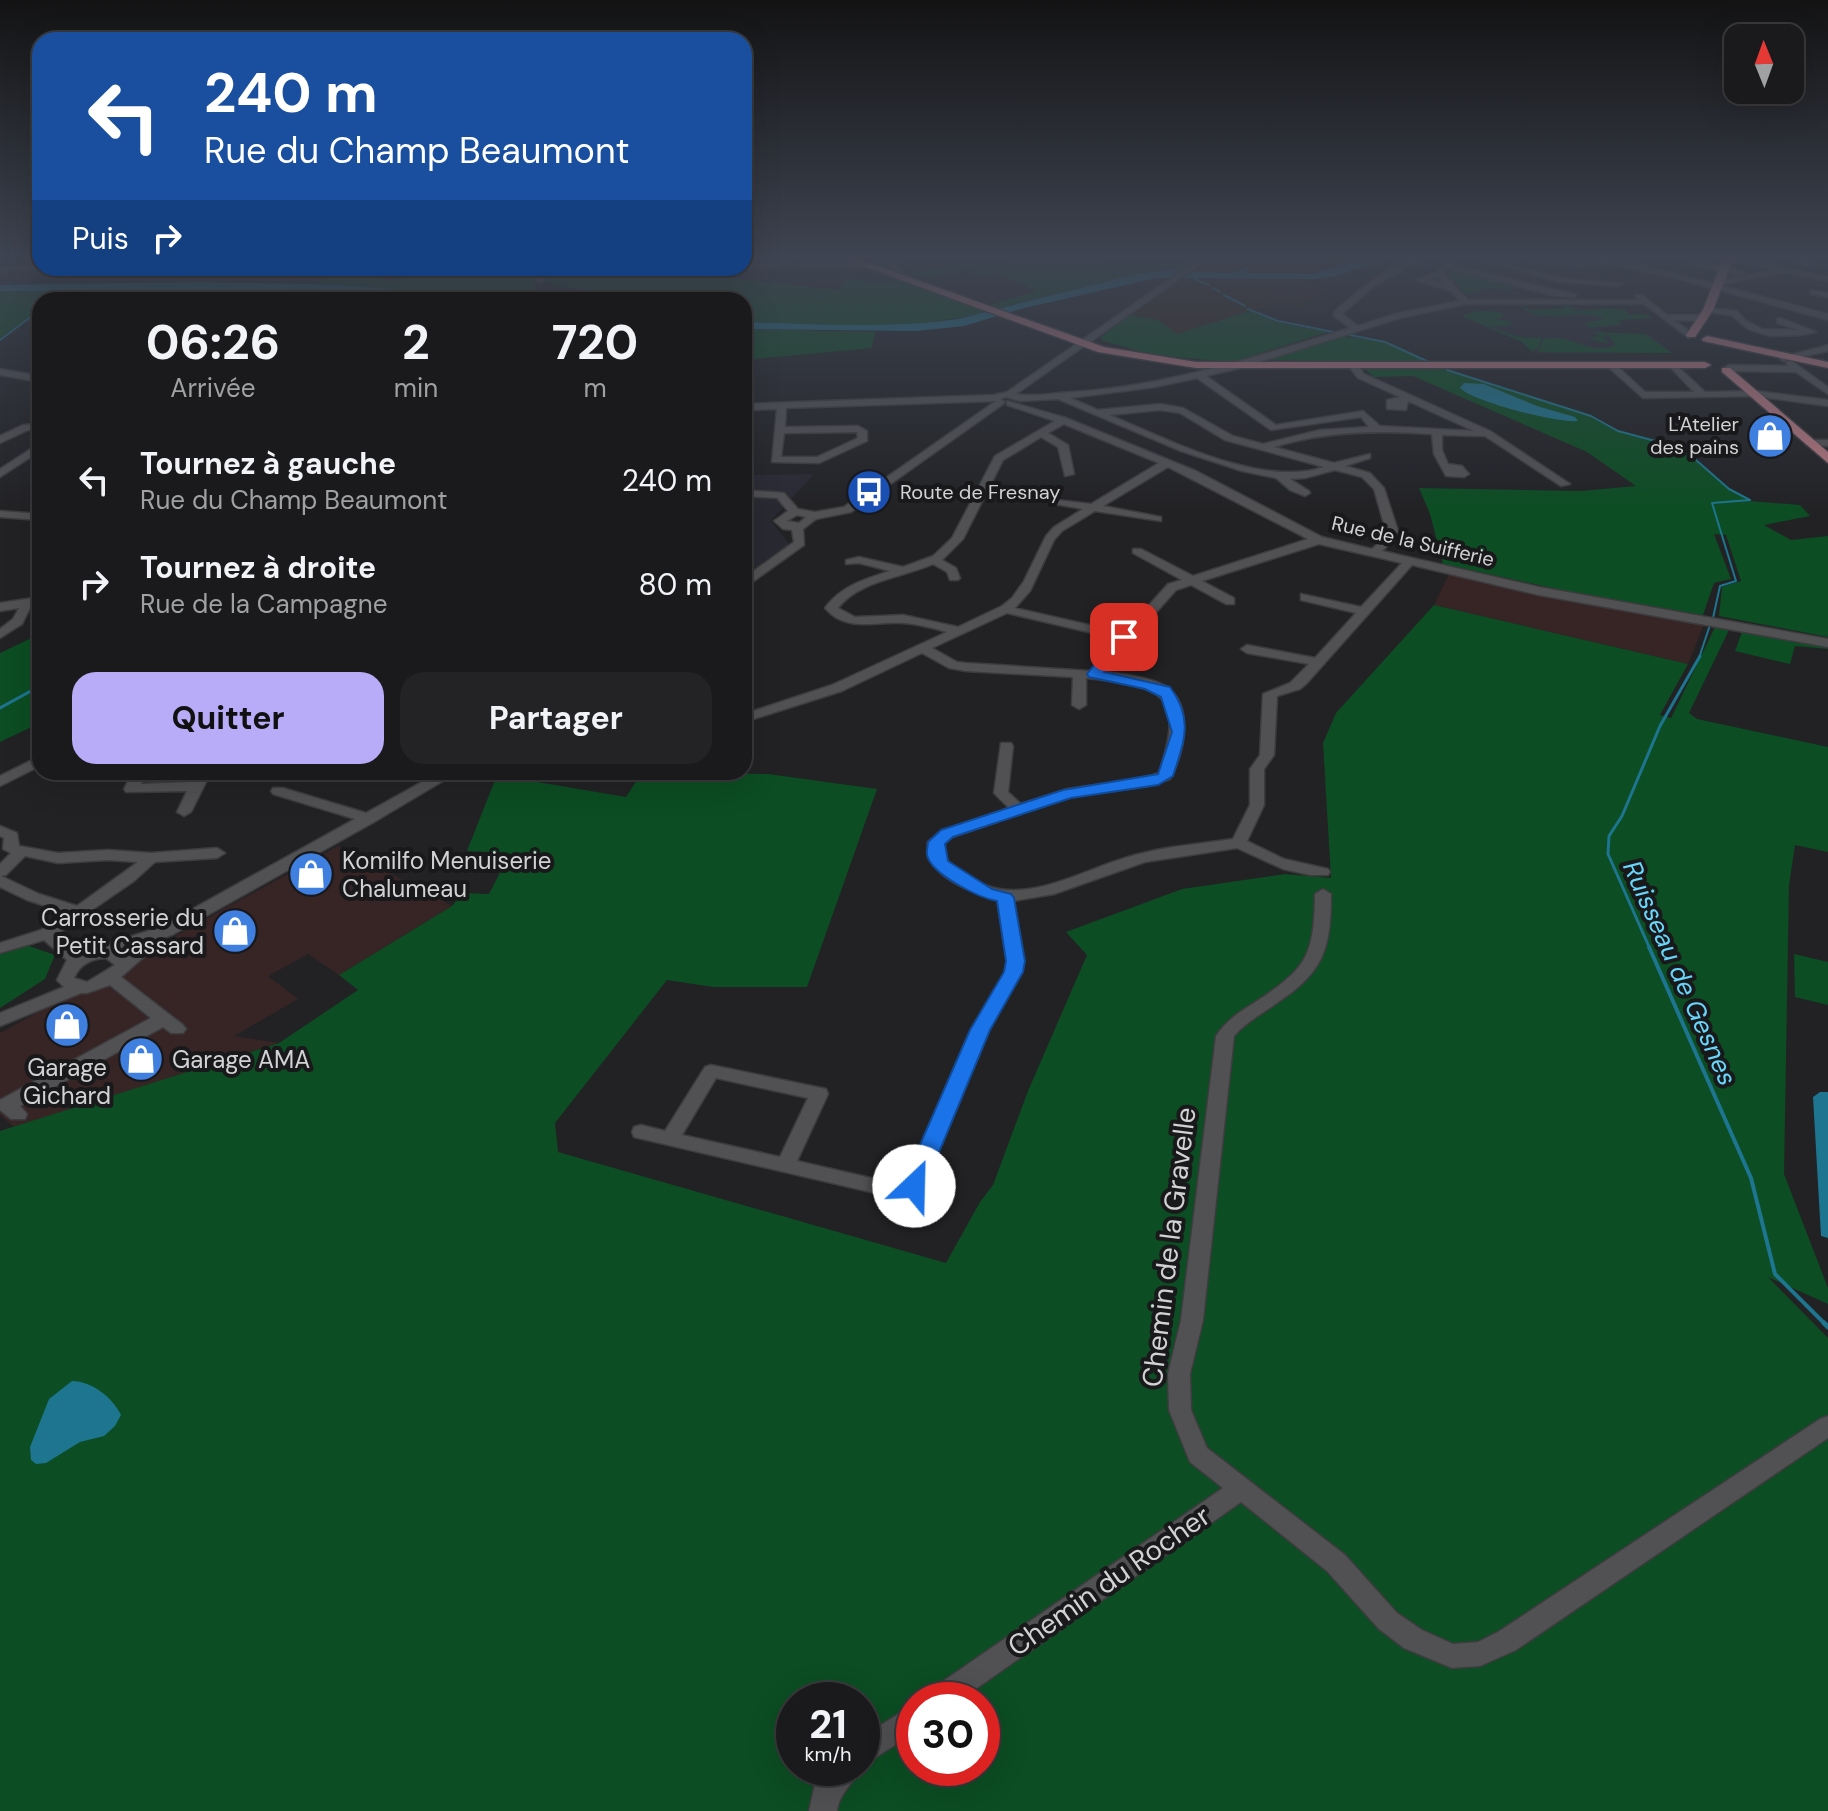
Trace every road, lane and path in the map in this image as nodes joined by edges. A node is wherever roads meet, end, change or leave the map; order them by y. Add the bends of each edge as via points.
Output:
1 (1086, 343) edge
2 (1088, 344) edge
3 (1088, 344) edge
4 (1310, 344) edge
5 (1699, 344) edge
6 (1723, 344) edge
7 (1828, 348) edge
8 (1783, 357) junction
9 (1259, 362) junction
10 (1828, 365) edge
11 (1237, 366) junction
12 (1354, 366) junction
13 (1612, 366) junction
14 (1674, 366) junction
15 (1718, 367) junction
16 (1799, 369) junction
17 (1197, 370) junction
18 (0, 372) edge
19 (32, 378) edge
20 (1828, 391) edge
21 (1059, 395) junction
22 (1703, 395) junction
23 (1755, 396) junction
24 (1014, 398) junction
25 (997, 400) junction
26 (1828, 403) edge
27 (782, 405) junction
28 (752, 407) edge
29 (1098, 413) junction
30 (1063, 420) junction
31 (32, 427) edge
32 (1377, 429) junction
33 (779, 430) junction
34 (1437, 432) junction
35 (1040, 433) junction
36 (1487, 433) junction
37 (0, 440) edge
38 (1810, 443) junction
39 (1828, 443) edge
40 (1266, 447) junction
41 (32, 452) edge
42 (1366, 456) dead end
43 (1828, 459) edge
44 (1167, 463) junction
45 (1334, 464) junction
46 (1445, 467) dead end
47 (0, 474) edge
48 (1069, 474) dead end
49 (1280, 476) junction
50 (1565, 484) dead end
51 (752, 493) edge
52 (1305, 493) dead end
53 (1053, 501) dead end
54 (1094, 507) junction
55 (795, 512) junction
56 (0, 514) edge
57 (32, 516) edge
58 (813, 516) junction
59 (1157, 519) dead end
60 (797, 527) junction
61 (1318, 540) junction
62 (1137, 551) dead end
63 (1374, 553) junction
64 (933, 560) junction
65 (1410, 561) junction
66 (850, 562) dead end
67 (901, 570) junction
68 (752, 578) edge
69 (954, 578) dead end
70 (1191, 579) junction
71 (1305, 597) dead end
72 (1230, 601) dead end
73 (32, 602) edge
74 (26, 603) junction
75 (0, 607) edge
76 (1006, 609) junction
77 (1365, 612) junction
78 (959, 631) junction
79 (2, 632) edge
80 (1124, 637) junction
81 (1828, 643) edge
82 (923, 649) junction
83 (1247, 649) dead end
84 (1318, 662) junction
85 (1087, 674) junction
86 (1079, 705) dead end
87 (752, 715) edge
88 (1006, 746) dead end
89 (32, 764) edge
90 (136, 780) edge
91 (193, 780) edge
92 (200, 780) edge
93 (437, 780) edge
94 (0, 782) edge
95 (278, 791) dead end
96 (1018, 809) junction
97 (184, 812) dead end
98 (369, 819) junction
99 (0, 831) edge
100 (1239, 843) junction
101 (20, 853) junction
102 (217, 853) dead end
103 (151, 858) junction
104 (0, 872) edge
105 (1322, 872) dead end
106 (0, 881) edge
107 (1323, 894) dead end
108 (1005, 898) junction
109 (77, 911) junction
110 (166, 931) junction
111 (47, 934) junction
112 (0, 948) edge
113 (104, 953) junction
114 (77, 960) junction
115 (117, 971) junction
116 (64, 975) junction
117 (79, 987) junction
118 (18, 1010) junction
119 (0, 1020) edge
120 (18, 1114) dead end
121 (641, 1132) dead end
122 (670, 1138) junction
123 (786, 1164) junction
124 (1828, 1426) edge
125 (1241, 1489) junction
126 (964, 1682) edge
127 (831, 1786) edge
128 (823, 1811) edge

1 - 24 street
2 - 11 main road via 1137,355
3 - 17 main road
4 - 9 street
5 - 15 main road
6 - 8 main road
7 - 8 street
8 - 10 main road
8 - 16 street
9 - 11 main road
9 - 12 main road
11 - 17 main road
12 - 13 main road
12 - 36 street via 1361,376 1405,399
13 - 14 main road
13 - 22 street via 1643,395
14 - 15 main road
14 - 22 street
15 - 16 street
15 - 23 main road
16 - 20 street
17 - 21 street via 1139,387
17 - 32 street via 1274,428 1363,414
18 - 19 street
21 - 24 street
21 - 29 street
22 - 23 street
23 - 26 street
23 - 38 main road
24 - 25 street
24 - 30 street, Rue de la Suifferie
25 - 27 street
25 - 58 street via 847,510
27 - 28 street
27 - 33 street
29 - 40 street via 1172,408 1229,438
29 - 49 street via 1218,459
30 - 35 street
30 - 44 street, Rue de la Suifferie
31 - 37 street
32 - 34 street
32 - 40 street
33 - 33 street via 775,457 782,461 819,460 863,439 858,429
34 - 36 street
34 - 46 street via 1436,454
35 - 48 street via 1063,445
35 - 64 street via 994,464 957,539
36 - 50 street
38 - 39 street
38 - 43 main road
40 - 45 street
41 - 47 street
42 - 45 street
44 - 54 street
44 - 61 street, Rue de la Suifferie
45 - 49 street via 1313,474
45 - 63 street via 1366,475 1379,488 1392,531
49 - 52 street
51 - 55 street via 780,495
53 - 54 street
54 - 59 street
54 - 76 street via 1050,536 1026,592
55 - 58 street
55 - 60 street via 780,521
56 - 57 street
58 - 60 street
60 - 68 street via 800,543
61 - 63 street, Rue de la Suifferie
61 - 70 street
62 - 70 street
63 - 65 street, Rue de la Suifferie
64 - 67 street
64 - 69 street via 952,570
65 - 77 street
65 - 81 street, Rue de la Suifferie via 1539,591
66 - 67 street
67 - 78 street via 836,599 831,608 849,620 904,619
70 - 72 street
70 - 80 street via 1165,592
71 - 77 street
73 - 74 street
74 - 75 street
74 - 79 street via 25,614
76 - 78 street
76 - 80 street
77 - 84 street
78 - 82 street
80 - 85 street
82 - 85 street via 966,667
82 - 87 street via 837,688
83 - 84 street
84 - 100 street via 1295,686 1268,698 1267,755 1257,769 1257,805
85 - 86 street
85 - 96 street via 1149,685 1169,696 1180,732 1165,776
88 - 96 street via 1001,793
89 - 94 street
90 - 91 street via 131,789
92 - 97 street
93 - 98 street
95 - 98 street
96 - 108 street via 936,842 941,865 986,894
98 - 110 street
99 - 101 street via 12,836 11,849
100 - 105 street via 1272,862
100 - 108 street via 1145,857 1033,896
101 - 103 street
101 - 104 street
102 - 103 street
103 - 109 street
106 - 109 street
107 - 125 street, Chemin de la Gravelle via 1323,942 1313,966 1237,1021 1225,1036 1192,1320 1179,1374 1180,1410 1198,1455
108 - 123 street via 1014,972 980,1030 914,1186 888,1189
109 - 111 street
110 - 113 street
110 - 115 street
111 - 112 street
111 - 114 street
113 - 114 street
113 - 115 street via 119,956
114 - 116 street
115 - 117 street via 93,986
115 - 120 street via 170,1024 6,1105
116 - 117 street
116 - 118 street
117 - 118 street
118 - 119 street
121 - 122 street
122 - 123 street
122 - 123 street via 711,1071 819,1094
124 - 125 street, Chemin de la Gravelle via 1480,1654 1452,1656 1413,1639 1388,1621 1336,1563
125 - 126 street, Chemin du Rocher
127 - 128 street

